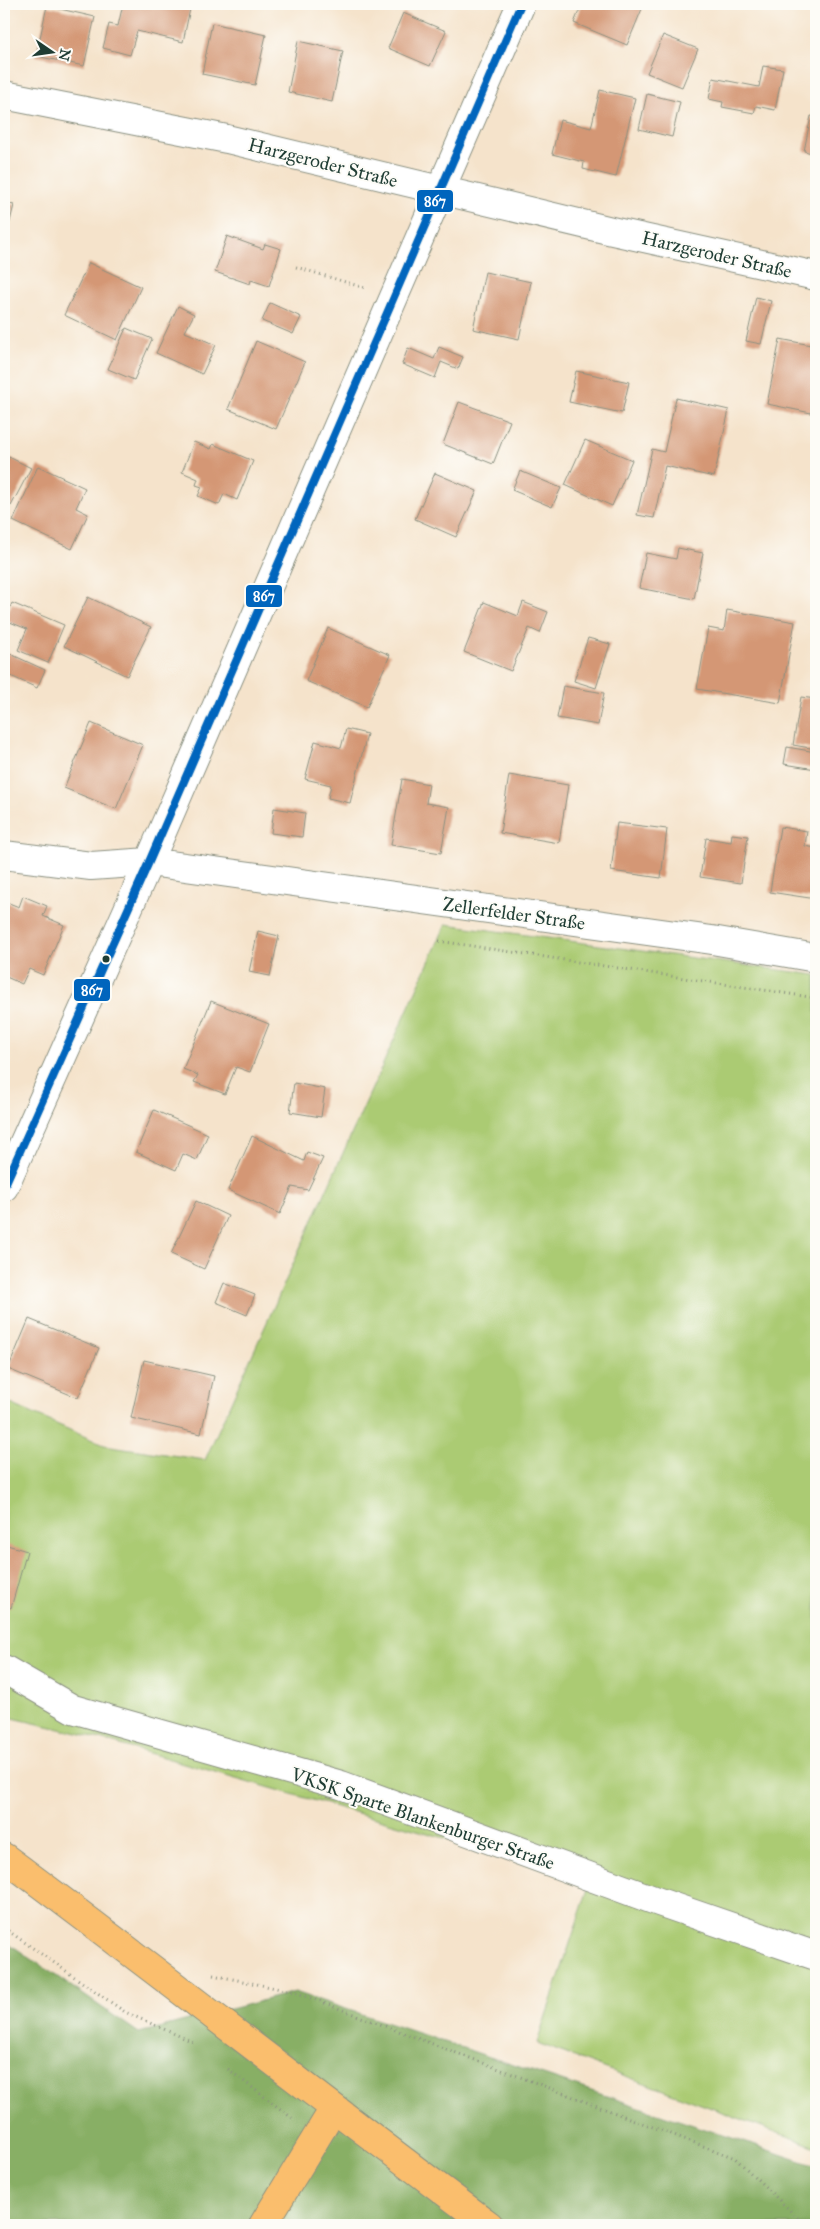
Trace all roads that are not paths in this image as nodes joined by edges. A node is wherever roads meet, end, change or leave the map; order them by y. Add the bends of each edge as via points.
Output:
1 (521, 4) edge
2 (4, 95) edge
3 (441, 191) junction
4 (816, 276) edge
5 (4, 855) edge
6 (150, 862) junction
7 (816, 958) edge
8 (4, 1187) edge
9 (4, 1670) edge
10 (4, 1857) edge
11 (816, 1956) edge
12 (333, 2110) junction
13 (264, 2225) edge
14 (490, 2225) edge

1 - 3 street
2 - 3 street, Harzgeroder Straße via 227,139
3 - 4 street, Harzgeroder Straße
3 - 6 street
5 - 6 street, Zellerfelder Straße via 91,866
6 - 7 street, Zellerfelder Straße via 712,940
6 - 8 street
9 - 11 street, VKSK Sparte Blankenburger Straße via 73,1709 341,1785
10 - 12 main road
12 - 13 main road
12 - 14 main road

